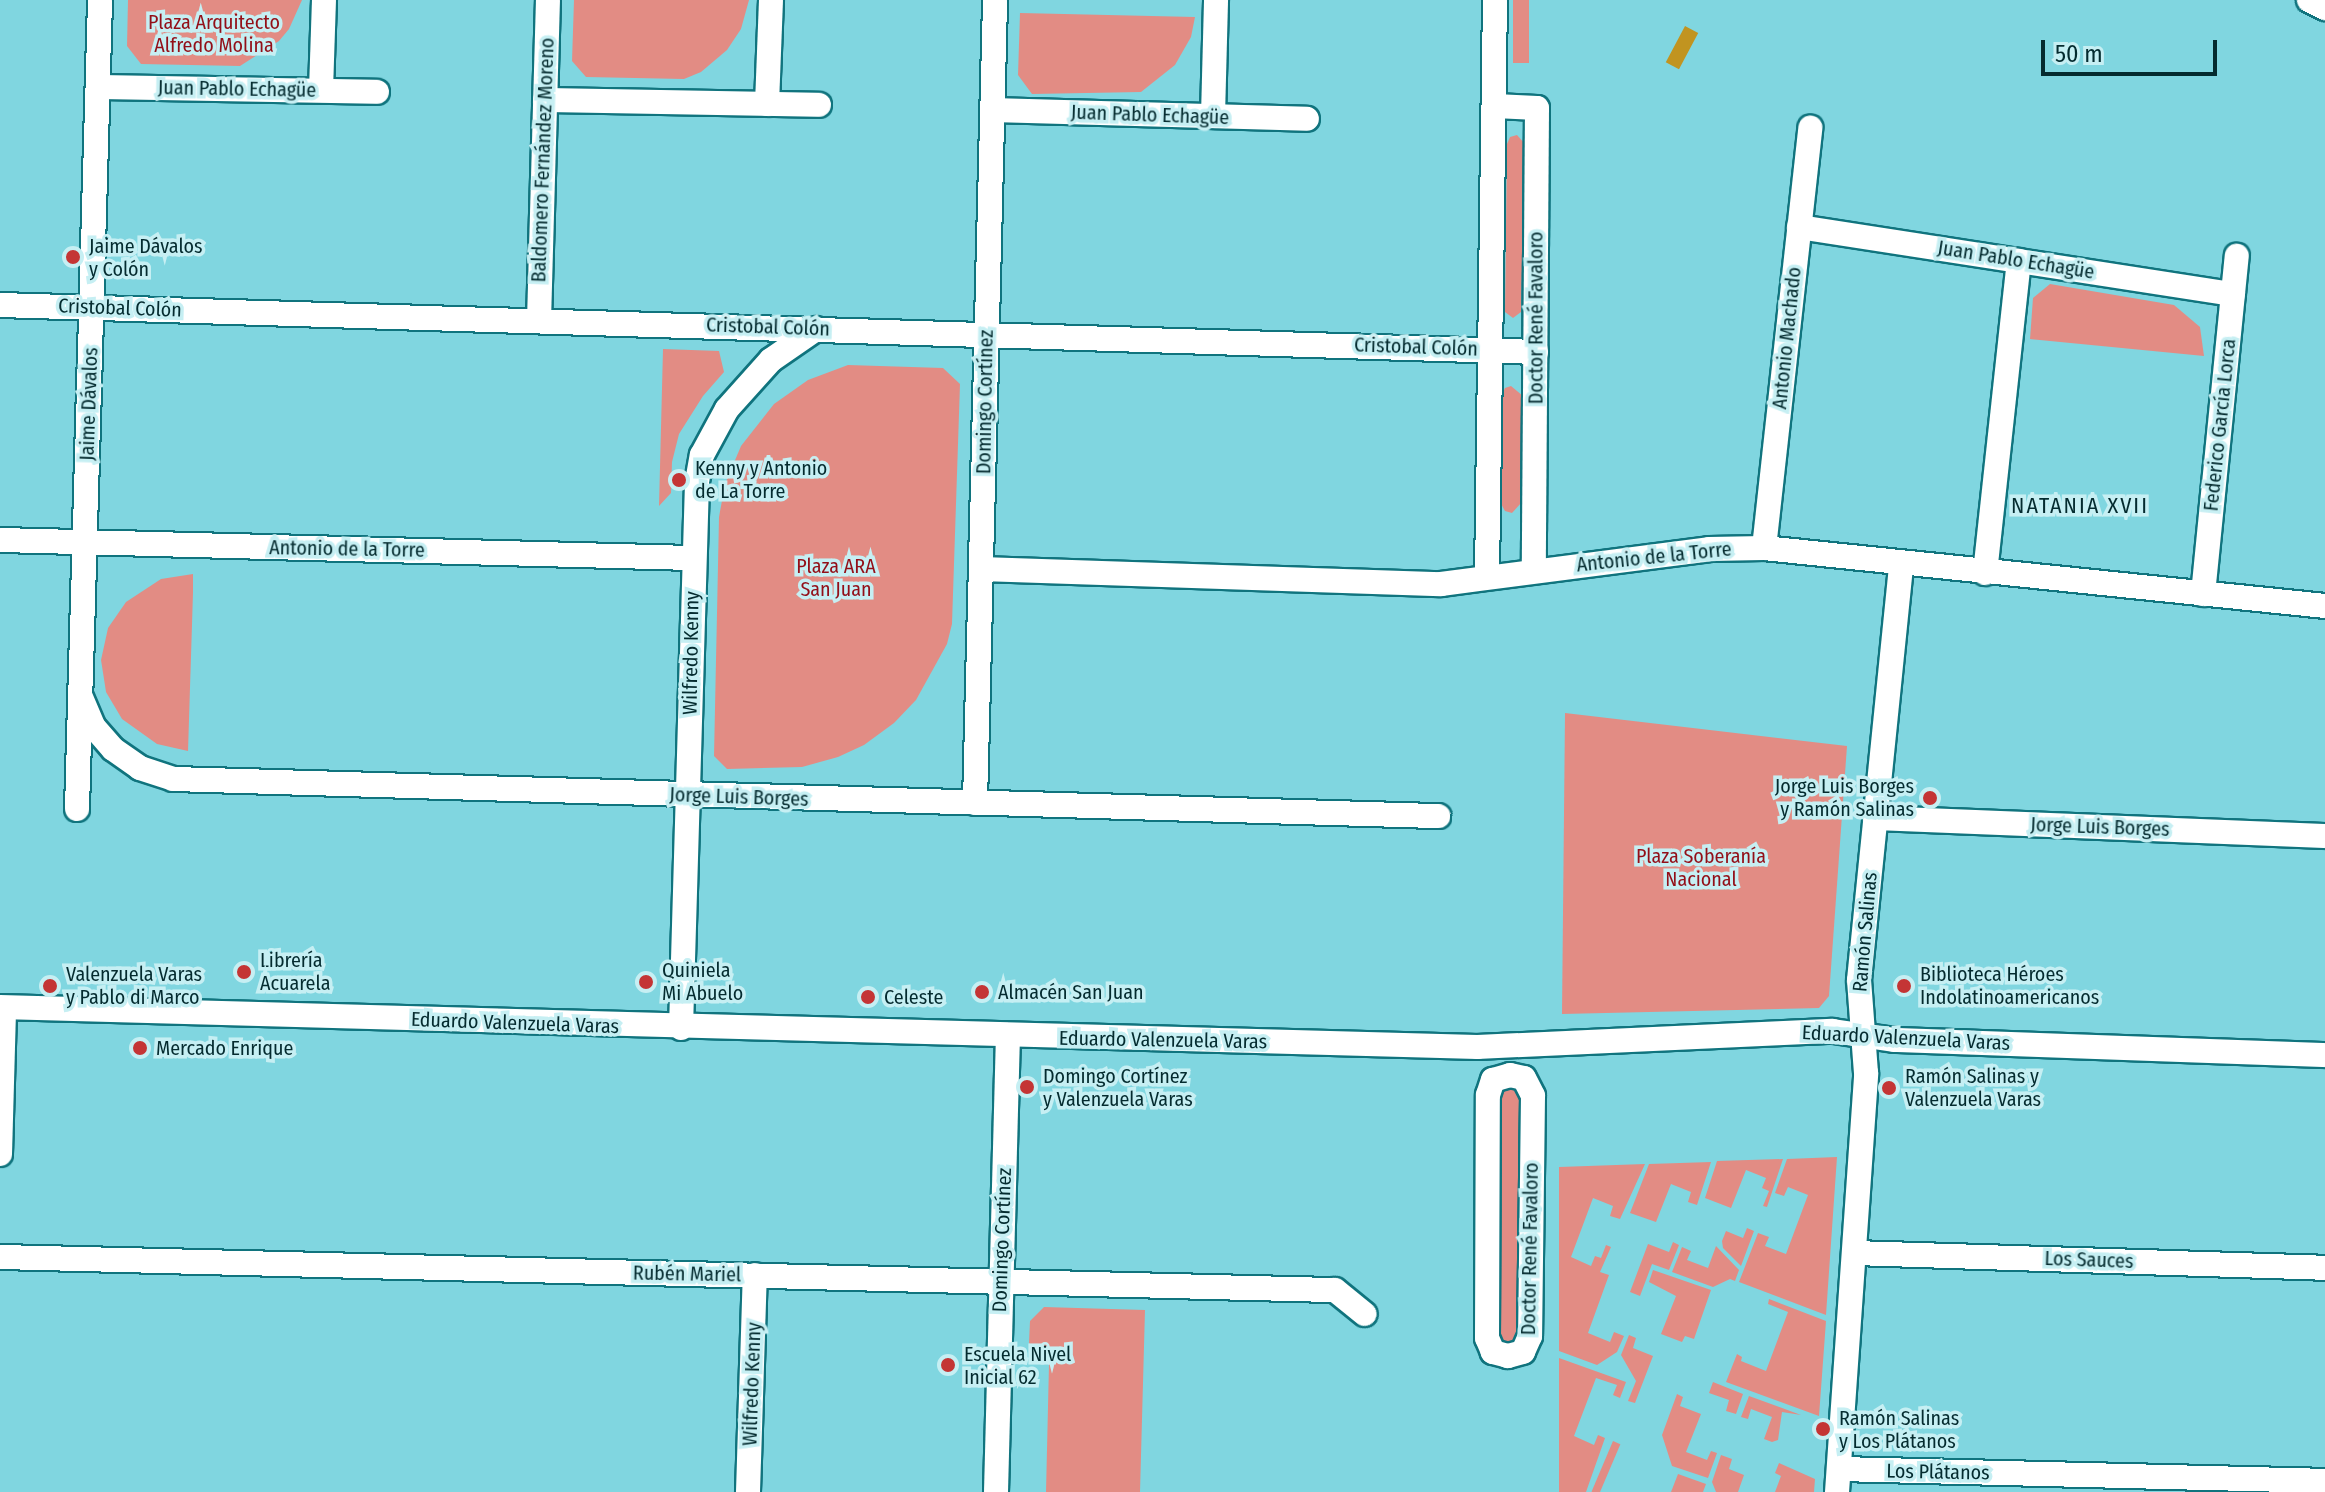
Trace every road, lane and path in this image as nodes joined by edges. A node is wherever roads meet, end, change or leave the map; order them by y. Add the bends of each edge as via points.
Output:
1 (100, 0) edge
2 (324, 0) edge
3 (548, 0) edge
4 (771, 0) edge
5 (995, 0) edge
6 (1216, 0) edge
7 (1495, 0) edge
8 (2309, 0) edge
9 (2325, 8) edge
10 (98, 87) junction
11 (321, 90) junction
12 (377, 92) dead end
13 (545, 100) junction
14 (767, 104) junction
15 (819, 105) dead end
16 (1495, 106) junction
17 (992, 110) junction
18 (1213, 116) junction
19 (1307, 119) dead end
20 (1810, 128) dead end
21 (1799, 227) junction
22 (2237, 256) dead end
23 (2019, 261) junction
24 (2233, 294) junction
25 (0, 305) edge
26 (92, 307) junction
27 (539, 321) junction
28 (819, 328) junction
29 (987, 335) junction
30 (1490, 349) junction
31 (1536, 352) junction
32 (0, 540) edge
33 (85, 542) junction
34 (1764, 548) junction
35 (693, 558) junction
36 (1901, 565) junction
37 (981, 569) junction
38 (1534, 570) junction
39 (1985, 573) junction
40 (1487, 577) junction
41 (2203, 594) junction
42 (2325, 606) edge
43 (80, 695) junction
44 (687, 795) junction
45 (975, 803) junction
46 (77, 809) dead end
47 (1438, 816) dead end
48 (1875, 818) junction
49 (2325, 836) edge
50 (2, 1008) edge
51 (681, 1028) junction
52 (1861, 1033) junction
53 (1008, 1036) junction
54 (1510, 1046) junction
55 (2325, 1055) edge
56 (1510, 1075) junction
57 (0, 1154) edge
58 (1854, 1253) junction
59 (0, 1257) edge
60 (2325, 1268) edge
61 (755, 1275) junction
62 (1001, 1279) junction
63 (1365, 1314) dead end
64 (1838, 1481) edge
65 (2325, 1481) edge
66 (748, 1492) edge
67 (996, 1492) edge

1 - 10 street, Jaime Dávalos
2 - 11 street
3 - 13 street, Baldomero Fernández Moreno
4 - 14 street
5 - 17 street, Domingo Cortínez
6 - 18 street
7 - 16 street
8 - 9 street
10 - 11 street, Juan Pablo Echagüe
10 - 26 street, Jaime Dávalos
11 - 12 street, Juan Pablo Echagüe
13 - 14 street
13 - 27 street, Baldomero Fernández Moreno
14 - 15 street
16 - 30 street
16 - 31 street, Doctor René Favaloro via 1537,108
17 - 18 street, Juan Pablo Echagüe
17 - 29 street, Domingo Cortínez
18 - 19 street, Juan Pablo Echagüe
20 - 21 street, Antonio Machado
21 - 23 street, Juan Pablo Echagüe
21 - 34 street, Antonio Machado
22 - 24 street, Federico García Lorca
23 - 24 street, Juan Pablo Echagüe
23 - 39 street
24 - 41 street, Federico García Lorca
25 - 26 street, Cristobal Colón
26 - 27 street, Cristobal Colón
26 - 33 street, Jaime Dávalos
27 - 28 street, Cristobal Colón
28 - 29 street, Cristobal Colón
28 - 35 street, Wilfredo Kenny via 759,372 714,431 697,482
29 - 30 street, Cristobal Colón
29 - 37 street, Domingo Cortínez
30 - 31 street, Cristobal Colón
30 - 40 street
31 - 38 street, Doctor René Favaloro
32 - 33 street, Antonio de la Torre
33 - 35 street, Antonio de la Torre
33 - 43 street, Jaime Dávalos
34 - 36 street, Antonio de la Torre
34 - 38 street, Antonio de la Torre via 1709,549
35 - 44 street, Wilfredo Kenny
36 - 39 street, Antonio de la Torre
36 - 48 street, Ramón Salinas
37 - 40 street, Antonio de la Torre via 1441,584
37 - 45 street, Domingo Cortínez
38 - 40 street, Antonio de la Torre
39 - 41 street, Antonio de la Torre
41 - 42 street, Antonio de la Torre
43 - 44 street, Jorge Luis Borges via 93,726 113,749 140,768 173,779
43 - 46 street, Jaime Dávalos
44 - 45 street, Jorge Luis Borges
44 - 51 street, Wilfredo Kenny
45 - 47 street, Jorge Luis Borges
48 - 49 street, Jorge Luis Borges
48 - 52 street, Ramón Salinas via 1859,980
50 - 51 street, Eduardo Valenzuela Varas
50 - 57 street
51 - 53 street, Eduardo Valenzuela Varas
52 - 54 street, Eduardo Valenzuela Varas
52 - 55 street, Eduardo Valenzuela Varas via 1895,1040
52 - 58 street, Ramón Salinas via 1866,1073
53 - 54 street, Eduardo Valenzuela Varas
53 - 62 street, Domingo Cortínez
54 - 56 street
56 - 56 street, Doctor René Favaloro via 1493,1080 1488,1110 1487,1338 1493,1352 1508,1356 1523,1352 1530,1336 1533,1096 1524,1078
58 - 60 street, Los Sauces
58 - 64 street, Ramón Salinas
59 - 61 street, Rubén Mariel
61 - 62 street, Rubén Mariel
61 - 66 street, Wilfredo Kenny
62 - 63 street, Rubén Mariel via 1335,1290
62 - 67 street, Domingo Cortínez
64 - 65 street, Los Plátanos

